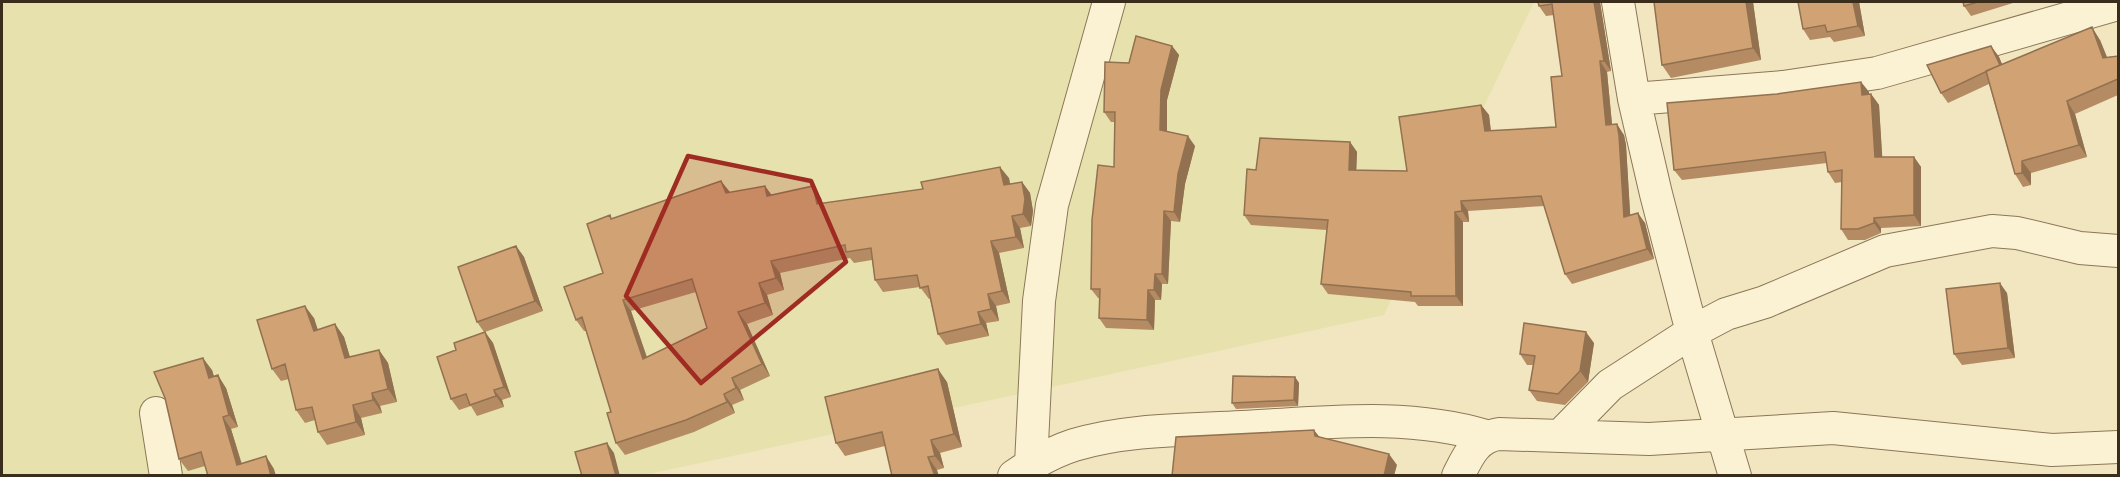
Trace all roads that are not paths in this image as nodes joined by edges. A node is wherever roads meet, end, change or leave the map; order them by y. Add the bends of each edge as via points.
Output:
1 (1109, 2) edge
2 (1618, 2) edge
3 (2118, 4) edge
4 (1634, 99) junction
5 (2118, 251) edge
6 (1692, 332) junction
7 (156, 414) dead end
8 (1561, 435) junction
9 (1486, 436) junction
10 (1724, 437) junction
11 (2118, 447) edge
12 (1022, 470) edge
13 (166, 476) edge
14 (1458, 476) edge
15 (1735, 476) edge

1 - 12 street via 1052,204
2 - 4 street
3 - 4 street via 1877,73 1783,87
4 - 6 street
5 - 6 street via 1992,231 1947,239 1885,251 1765,302 1726,314
6 - 8 street via 1610,385
6 - 10 street
7 - 13 street
8 - 9 street
8 - 10 street via 1607,439
9 - 12 street via 1456,427 1380,420 1176,430 1076,444
9 - 14 street via 1467,457
10 - 11 street via 1833,429 2052,450
10 - 15 street

